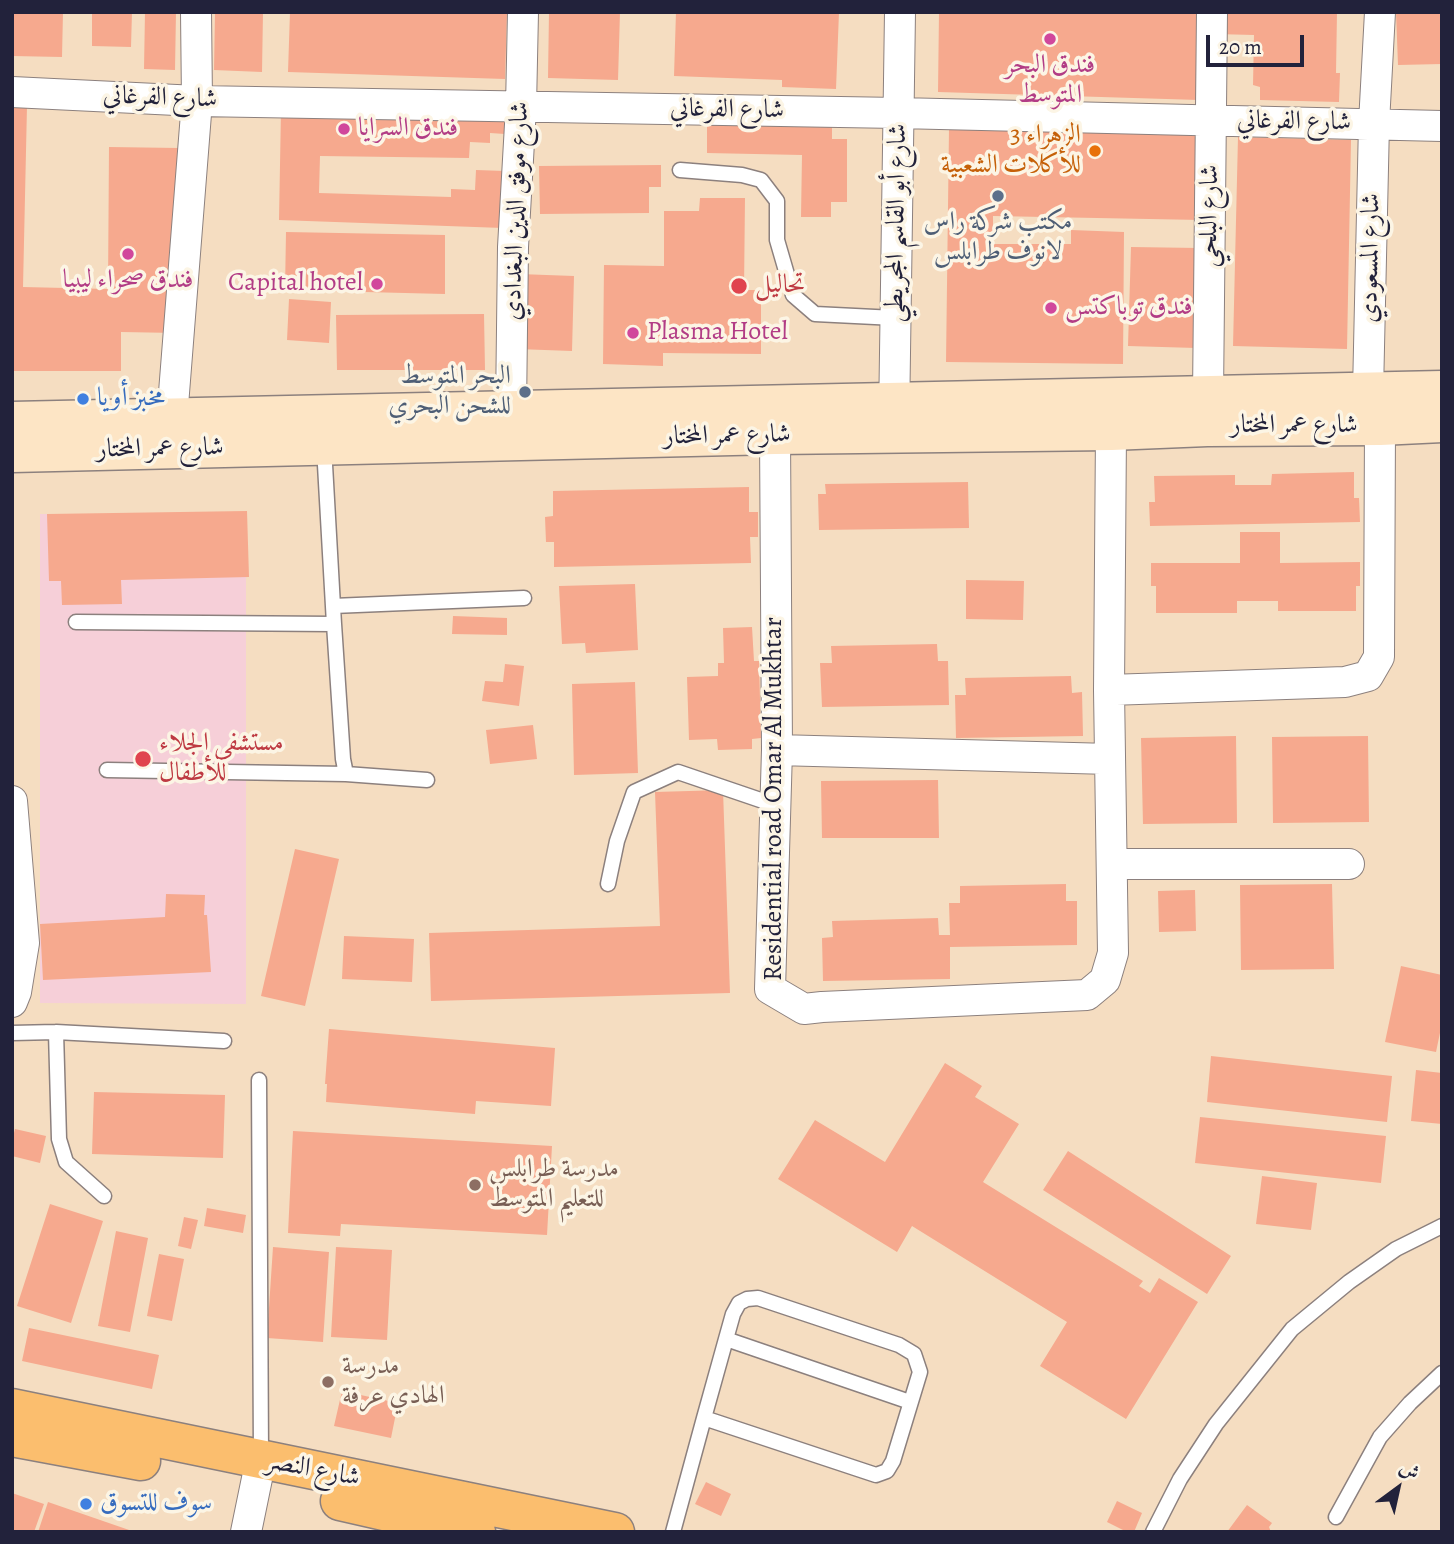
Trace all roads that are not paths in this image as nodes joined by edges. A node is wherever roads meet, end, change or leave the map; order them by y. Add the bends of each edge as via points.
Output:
1 (196, 12) edge
2 (523, 12) edge
3 (900, 12) edge
4 (1212, 12) edge
5 (1380, 12) edge
6 (12, 92) edge
7 (197, 101) junction
8 (521, 107) junction
9 (898, 113) junction
10 (1212, 121) junction
11 (1374, 123) junction
12 (1442, 126) edge
13 (680, 170) dead end
14 (895, 318) junction
15 (1442, 390) edge
16 (1208, 395) junction
17 (1374, 409) junction
18 (511, 410) junction
19 (894, 417) junction
20 (172, 418) junction
21 (12, 421) edge
22 (1442, 423) edge
23 (1111, 431) junction
24 (775, 435) junction
25 (324, 445) junction
26 (12, 453) edge
27 (524, 598) dead end
28 (333, 606) junction
29 (76, 622) dead end
30 (334, 624) junction
31 (1109, 690) junction
32 (777, 750) junction
33 (1110, 759) junction
34 (107, 771) dead end
35 (345, 774) junction
36 (427, 780) dead end
37 (12, 801) edge
38 (775, 805) junction
39 (1349, 863) dead end
40 (1112, 864) junction
41 (608, 884) dead end
42 (12, 1002) edge
43 (55, 1032) junction
44 (12, 1033) edge
45 (224, 1041) dead end
46 (259, 1080) dead end
47 (104, 1196) dead end
48 (1442, 1226) edge
49 (726, 1339) junction
50 (1442, 1373) edge
51 (910, 1402) junction
52 (12, 1408) edge
53 (704, 1418) junction
54 (12, 1437) edge
55 (259, 1471) junction
56 (1336, 1517) dead end
57 (482, 1523) edge
58 (246, 1532) edge
59 (615, 1532) edge
60 (673, 1532) edge
61 (1153, 1532) edge

1 - 7 street
2 - 8 street, شارع موفق الدين البغدادي
3 - 9 street, شارع أبو القاسم المجريطي
4 - 10 street, شارع البلحي
5 - 11 street, شارع المسعودي
6 - 7 street, شارع الفرغاني
7 - 8 street, شارع الفرغاني
7 - 20 street
8 - 9 street, شارع الفرغاني
8 - 18 street, شارع موفق الدين البغدادي
9 - 10 street, شارع الفرغاني
9 - 14 street, شارع أبو القاسم المجريطي
10 - 11 street, شارع الفرغاني
10 - 16 street, شارع البلحي
11 - 12 street, شارع الفرغاني
11 - 17 street, شارع المسعودي
13 - 14 lane via 761,180 777,201 777,240 793,295 815,314
14 - 19 street, شارع أبو القاسم المجريطي
15 - 17 main road, شارع عمر المختار
16 - 17 main road, شارع عمر المختار
16 - 19 main road, شارع عمر المختار
17 - 22 main road, شارع عمر المختار
17 - 23 main road, شارع عمر المختار via 1207,427
17 - 31 street, شارع المسعودي via 1378,657 1367,676 1345,682
18 - 19 main road, شارع عمر المختار
18 - 20 main road, شارع عمر المختار
19 - 23 main road, شارع عمر المختار
19 - 24 main road, شارع عمر المختار
20 - 21 main road, شارع عمر المختار
23 - 31 street, Residential road Omar Al Mukhtar
24 - 25 main road, شارع عمر المختار
24 - 32 street, Residential road Omar Al Mukhtar
25 - 26 main road, شارع عمر المختار
25 - 28 lane
27 - 28 lane
28 - 30 lane
29 - 30 lane
30 - 35 lane
31 - 33 street, Residential road Omar Al Mukhtar
32 - 33 street
32 - 38 street, Residential road Omar Al Mukhtar
33 - 40 street, Residential road Omar Al Mukhtar
34 - 35 lane
35 - 36 lane
37 - 42 street via 24,943
38 - 40 street, Residential road Omar Al Mukhtar via 770,989 804,1009 1087,995 1105,980 1113,953
38 - 41 lane via 678,772 634,792
39 - 40 street
43 - 44 lane
43 - 45 lane
43 - 47 lane via 59,1139 66,1162
46 - 55 lane
48 - 61 lane via 1396,1249 1292,1329 1216,1424
49 - 51 lane
49 - 51 lane via 739,1303 758,1298 899,1345 914,1354 920,1372
49 - 53 lane
50 - 56 lane via 1380,1437
51 - 53 lane via 893,1461 887,1471 876,1475
52 - 55 highway, شارع النصر
53 - 60 lane
54 - 55 highway, شارع النصر
55 - 57 highway, شارع النصر
55 - 58 street
57 - 59 highway, شارع النصر

